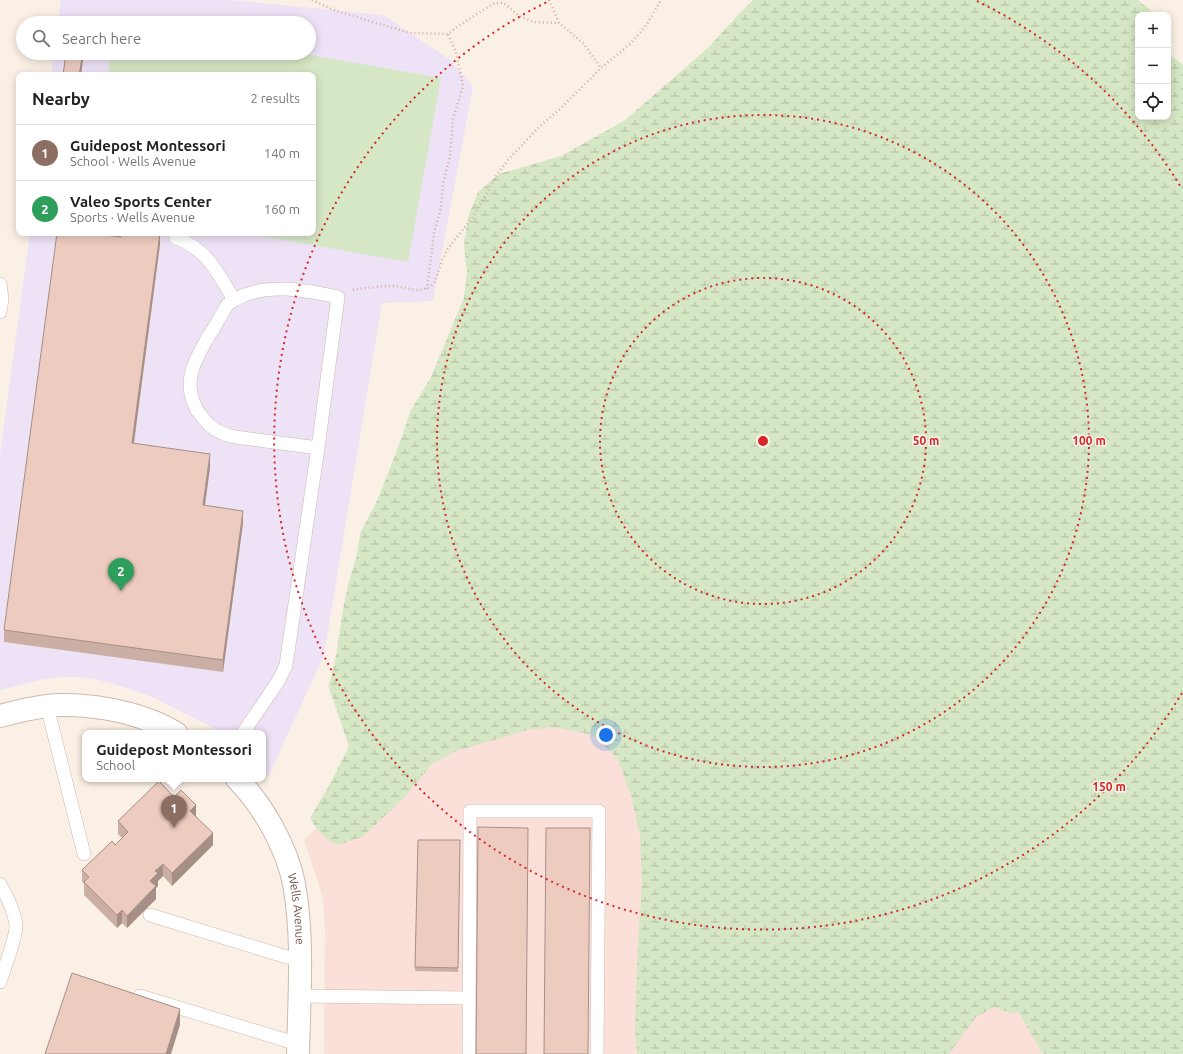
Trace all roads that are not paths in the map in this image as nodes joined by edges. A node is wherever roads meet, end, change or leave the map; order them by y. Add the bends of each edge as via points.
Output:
1 (176, 238) dead end
2 (0, 284) edge
3 (234, 300) junction
4 (0, 312) edge
5 (318, 448) junction
6 (47, 706) junction
7 (0, 716) edge
8 (170, 730) edge
9 (245, 730) edge
10 (240, 782) edge
11 (84, 854) dead end
12 (0, 884) edge
13 (150, 915) dead end
14 (300, 961) junction
15 (0, 982) edge
16 (138, 995) edge
17 (299, 996) junction
18 (469, 998) junction
19 (298, 1049) edge
20 (469, 1054) edge
21 (598, 1054) edge

1 - 3 lane via 198,248 211,262
2 - 4 lane
3 - 5 lane via 227,305 192,368 190,391 197,411 210,427 224,434
3 - 5 lane via 255,291 276,289 309,291 338,297
5 - 9 lane via 286,665 279,680
6 - 7 street
6 - 8 street via 95,707 123,712
6 - 11 lane
10 - 14 street, Wells Avenue via 276,833 291,872 299,925
12 - 15 lane via 10,904 16,925
13 - 14 lane
14 - 17 street, Wells Avenue
16 - 19 lane
17 - 18 lane
17 - 19 street, Wells Avenue
18 - 20 lane
18 - 21 lane via 470,811 599,811

